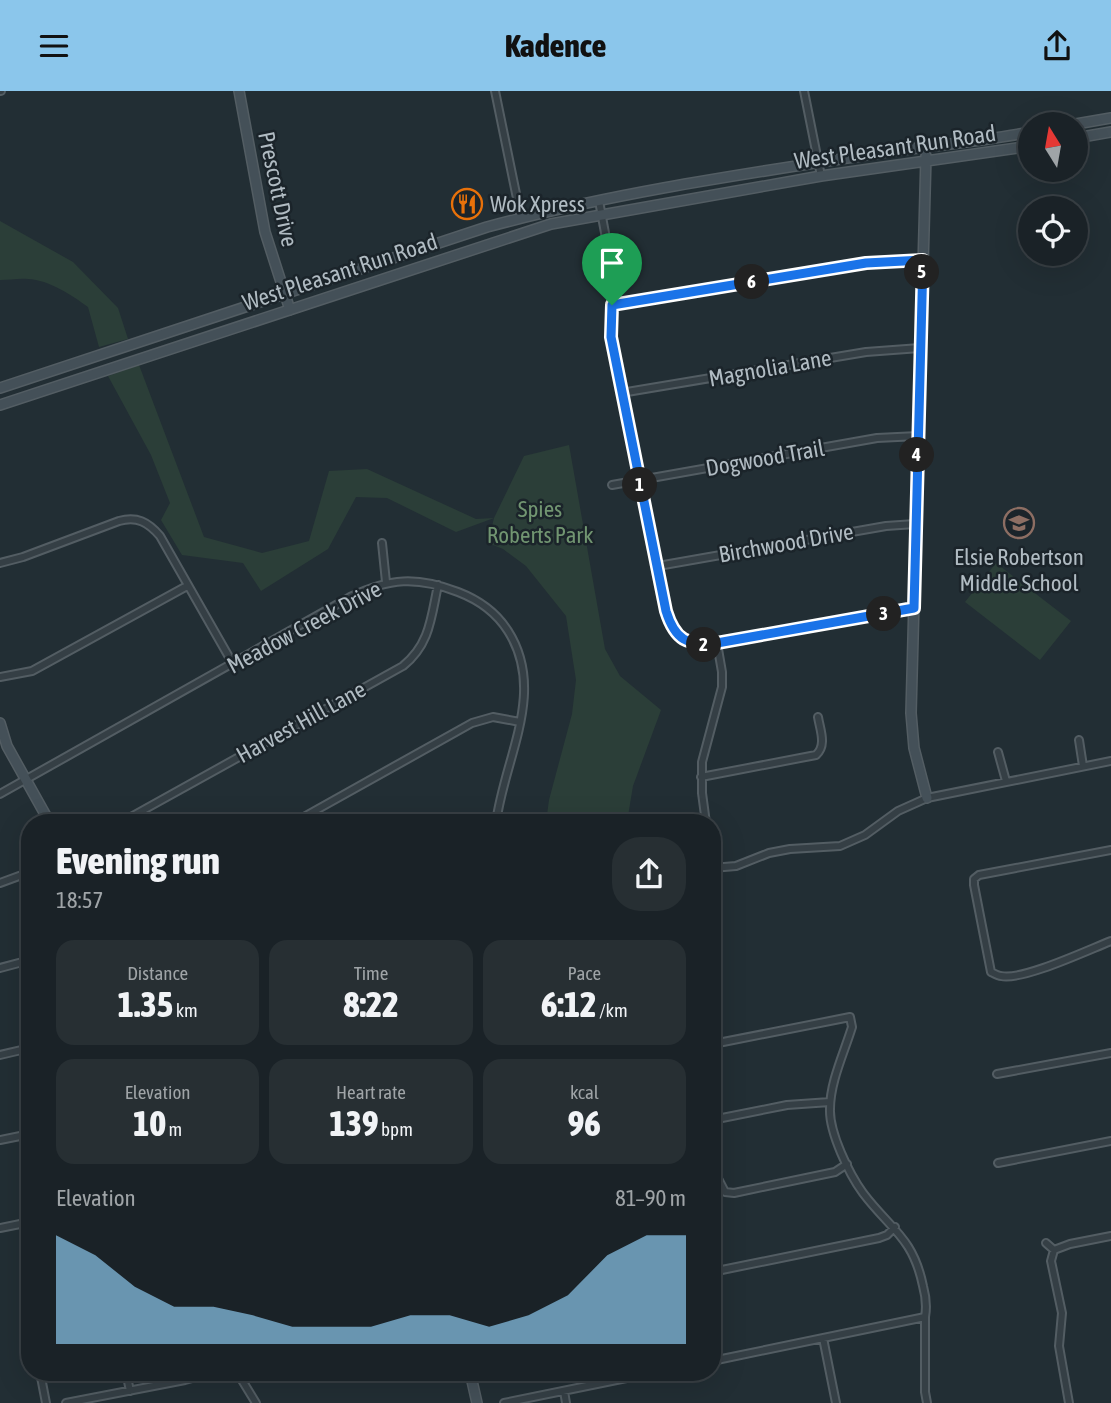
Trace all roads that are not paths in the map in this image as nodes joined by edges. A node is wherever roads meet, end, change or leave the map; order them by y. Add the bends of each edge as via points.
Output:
1 (239, 91) edge
2 (495, 91) edge
3 (804, 91) edge
4 (1111, 118) edge
5 (1088, 122) edge
6 (1111, 132) edge
7 (1017, 135) joint
8 (1088, 136) edge
9 (1018, 142) edge
10 (925, 147) junction
11 (1018, 148) edge
12 (926, 160) junction
13 (818, 163) junction
14 (821, 176) junction
15 (600, 201) junction
16 (602, 215) junction
17 (521, 218) junction
18 (526, 231) junction
19 (406, 254) junction
20 (923, 260) junction
21 (412, 268) junction
22 (284, 294) junction
23 (612, 305) junction
24 (290, 310) junction
25 (174, 331) junction
26 (179, 346) junction
27 (920, 348) junction
28 (0, 388) edge
29 (621, 393) junction
30 (0, 405) edge
31 (918, 436) junction
32 (639, 479) junction
33 (612, 485) dead end
34 (915, 524) junction
35 (382, 543) dead end
36 (0, 562) edge
37 (657, 566) junction
38 (386, 582) junction
39 (439, 585) junction
40 (187, 586) junction
41 (914, 608) junction
42 (717, 643) junction
43 (233, 664) junction
44 (0, 677) edge
45 (818, 717) dead end
46 (520, 722) junction
47 (0, 723) edge
48 (1079, 740) dead end
49 (998, 752) dead end
50 (1111, 761) edge
51 (1083, 766) junction
52 (701, 777) junction
53 (27, 780) junction
54 (1006, 782) junction
55 (0, 795) edge
56 (927, 798) junction
57 (45, 814) edge
58 (136, 814) edge
59 (309, 814) edge
60 (497, 814) edge
61 (705, 814) edge
62 (1111, 850) edge
63 (721, 867) edge
64 (21, 875) edge
65 (0, 883) edge
66 (1111, 941) edge
67 (21, 962) edge
68 (0, 968) edge
69 (721, 1042) edge
70 (21, 1050) edge
71 (1111, 1053) edge
72 (0, 1055) edge
73 (997, 1074) dead end
74 (830, 1102) junction
75 (721, 1118) edge
76 (21, 1136) edge
77 (0, 1140) edge
78 (1111, 1141) edge
79 (998, 1163) dead end
80 (848, 1164) junction
81 (721, 1184) edge
82 (21, 1224) edge
83 (895, 1227) junction
84 (0, 1228) edge
85 (1111, 1236) edge
86 (1046, 1243) dead end
87 (1054, 1250) junction
88 (721, 1270) edge
89 (925, 1317) junction
90 (823, 1338) junction
91 (721, 1358) edge
92 (42, 1381) edge
93 (128, 1381) edge
94 (175, 1381) edge
95 (243, 1381) edge
96 (472, 1381) edge
97 (612, 1381) edge
98 (130, 1391) junction
99 (564, 1391) junction
100 (46, 1403) edge
101 (66, 1403) edge
102 (256, 1403) edge
103 (477, 1403) edge
104 (504, 1403) edge
105 (566, 1403) edge
106 (836, 1403) edge
107 (927, 1403) edge
108 (1069, 1403) edge

1 - 22 main road, Prescott Drive via 265,232
2 - 17 street
3 - 13 street
4 - 5 main road
6 - 8 main road
7 - 9 main road
7 - 10 main road, West Pleasant Run Road
10 - 12 main road
10 - 13 main road, West Pleasant Run Road
11 - 12 main road, West Pleasant Run Road
12 - 14 main road, West Pleasant Run Road
12 - 20 main road
13 - 14 street
13 - 15 main road, West Pleasant Run Road
14 - 16 main road, West Pleasant Run Road
15 - 16 street
15 - 17 main road, West Pleasant Run Road
16 - 18 main road, West Pleasant Run Road
16 - 23 street via 612,270
17 - 18 main road
17 - 19 main road, West Pleasant Run Road
18 - 21 main road, West Pleasant Run Road
19 - 21 main road
19 - 22 main road, West Pleasant Run Road
20 - 23 street via 866,263
20 - 27 main road
21 - 24 main road, West Pleasant Run Road
22 - 24 main road, Prescott Drive
22 - 25 main road, West Pleasant Run Road
23 - 29 street via 611,337
24 - 26 main road, West Pleasant Run Road
25 - 26 main road
25 - 28 main road, West Pleasant Run Road
26 - 30 main road, West Pleasant Run Road
27 - 29 street, Magnolia Lane via 866,352
27 - 31 main road
29 - 32 street
31 - 32 street, Dogwood Trail via 877,438
31 - 34 main road
32 - 33 street, Dogwood Trail
32 - 37 street
34 - 37 street, Birchwood Drive
34 - 41 main road
35 - 38 street
36 - 40 street via 119,521 138,519 159,536
37 - 42 street via 670,623 691,644
38 - 39 street, Meadow Creek Drive
38 - 43 street, Meadow Creek Drive via 350,597
39 - 46 street, Meadow Creek Drive via 477,600 512,638 525,676
39 - 58 street, Harvest Hill Lane via 422,646 402,666
40 - 43 street
40 - 44 street via 32,671
41 - 42 street
41 - 56 main road via 911,713 914,748
42 - 52 street via 722,687
43 - 53 street, Meadow Creek Drive
45 - 52 street via 822,741 816,755
46 - 59 street via 493,717 472,723
46 - 60 street, Meadow Creek Drive
47 - 53 main road via 7,746
48 - 51 street
49 - 54 street
50 - 51 street
51 - 54 street
52 - 61 street
53 - 55 street, Meadow Creek Drive
53 - 57 main road
54 - 56 street
56 - 63 street via 840,846 790,849
62 - 66 street via 974,879 991,972 1010,977
64 - 65 street
67 - 68 street
69 - 74 street via 850,1017 852,1027
70 - 72 street
71 - 73 street
74 - 75 street
74 - 80 street via 833,1135
76 - 77 street
78 - 79 street
80 - 81 street via 835,1172 734,1193 725,1192
80 - 83 street via 862,1192
82 - 84 street
83 - 88 street via 879,1238
83 - 89 street via 916,1259 927,1307
85 - 87 street
86 - 87 street
87 - 108 street via 1051,1261 1062,1313 1059,1346
89 - 90 street
89 - 107 street
90 - 91 street
90 - 106 street
92 - 100 street
93 - 98 street
94 - 98 street
95 - 102 street
96 - 103 main road
97 - 99 street
98 - 101 street
99 - 104 street
99 - 105 street

